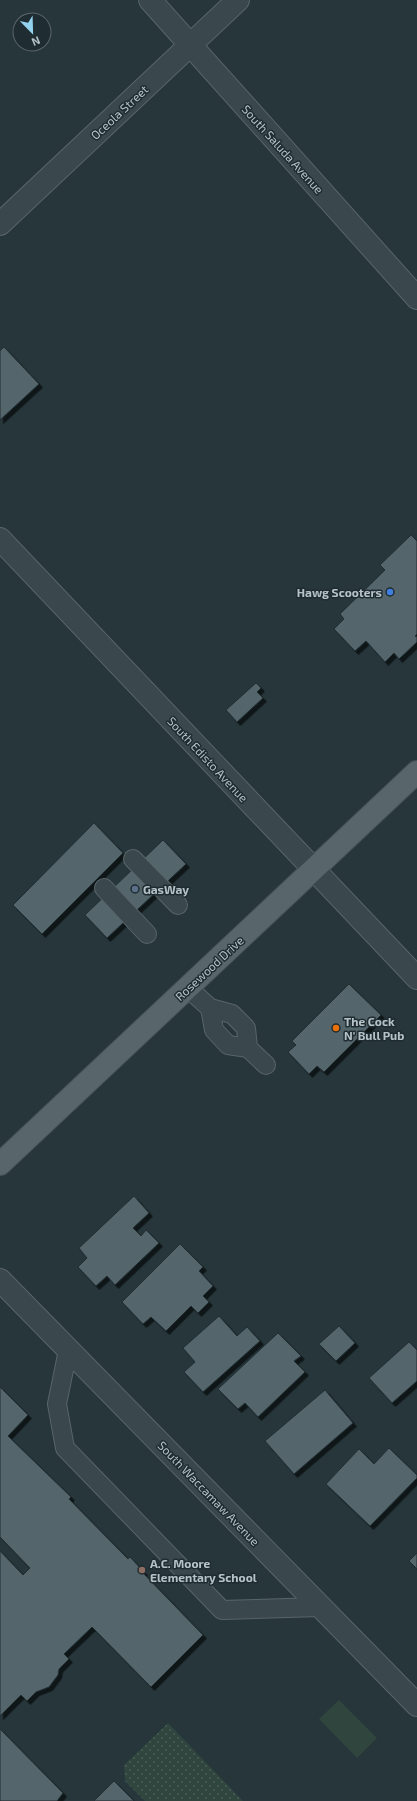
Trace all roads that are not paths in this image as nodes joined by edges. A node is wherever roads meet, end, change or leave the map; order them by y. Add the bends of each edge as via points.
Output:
1 (150, 0) edge
2 (238, 0) edge
3 (190, 45) junction
4 (0, 224) edge
5 (417, 298) edge
6 (0, 539) edge
7 (417, 772) edge
8 (133, 859) dead end
9 (313, 870) junction
10 (104, 888) dead end
11 (178, 905) dead end
12 (147, 934) dead end
13 (417, 978) edge
14 (188, 988) junction
15 (210, 1008) junction
16 (248, 1048) junction
17 (266, 1065) dead end
18 (0, 1164) edge
19 (0, 1280) edge
20 (68, 1350) junction
21 (321, 1607) junction
22 (417, 1705) edge

1 - 3 street, South Saluda Avenue
2 - 3 street, Oceola Street
3 - 4 street, Oceola Street
3 - 5 street, South Saluda Avenue
6 - 9 street, South Edisto Avenue
7 - 9 main road, Rosewood Drive
8 - 11 lane
9 - 13 street, South Edisto Avenue
9 - 14 main road, Rosewood Drive
10 - 12 lane
14 - 15 lane
14 - 18 main road, Rosewood Drive
15 - 16 lane via 214,1030 228,1044
15 - 16 lane via 232,1014 246,1028
16 - 17 lane
19 - 20 street, South Waccamaw Avenue
20 - 21 street, South Waccamaw Avenue
20 - 21 lane via 57,1404 65,1448 222,1610
21 - 22 street, South Waccamaw Avenue

